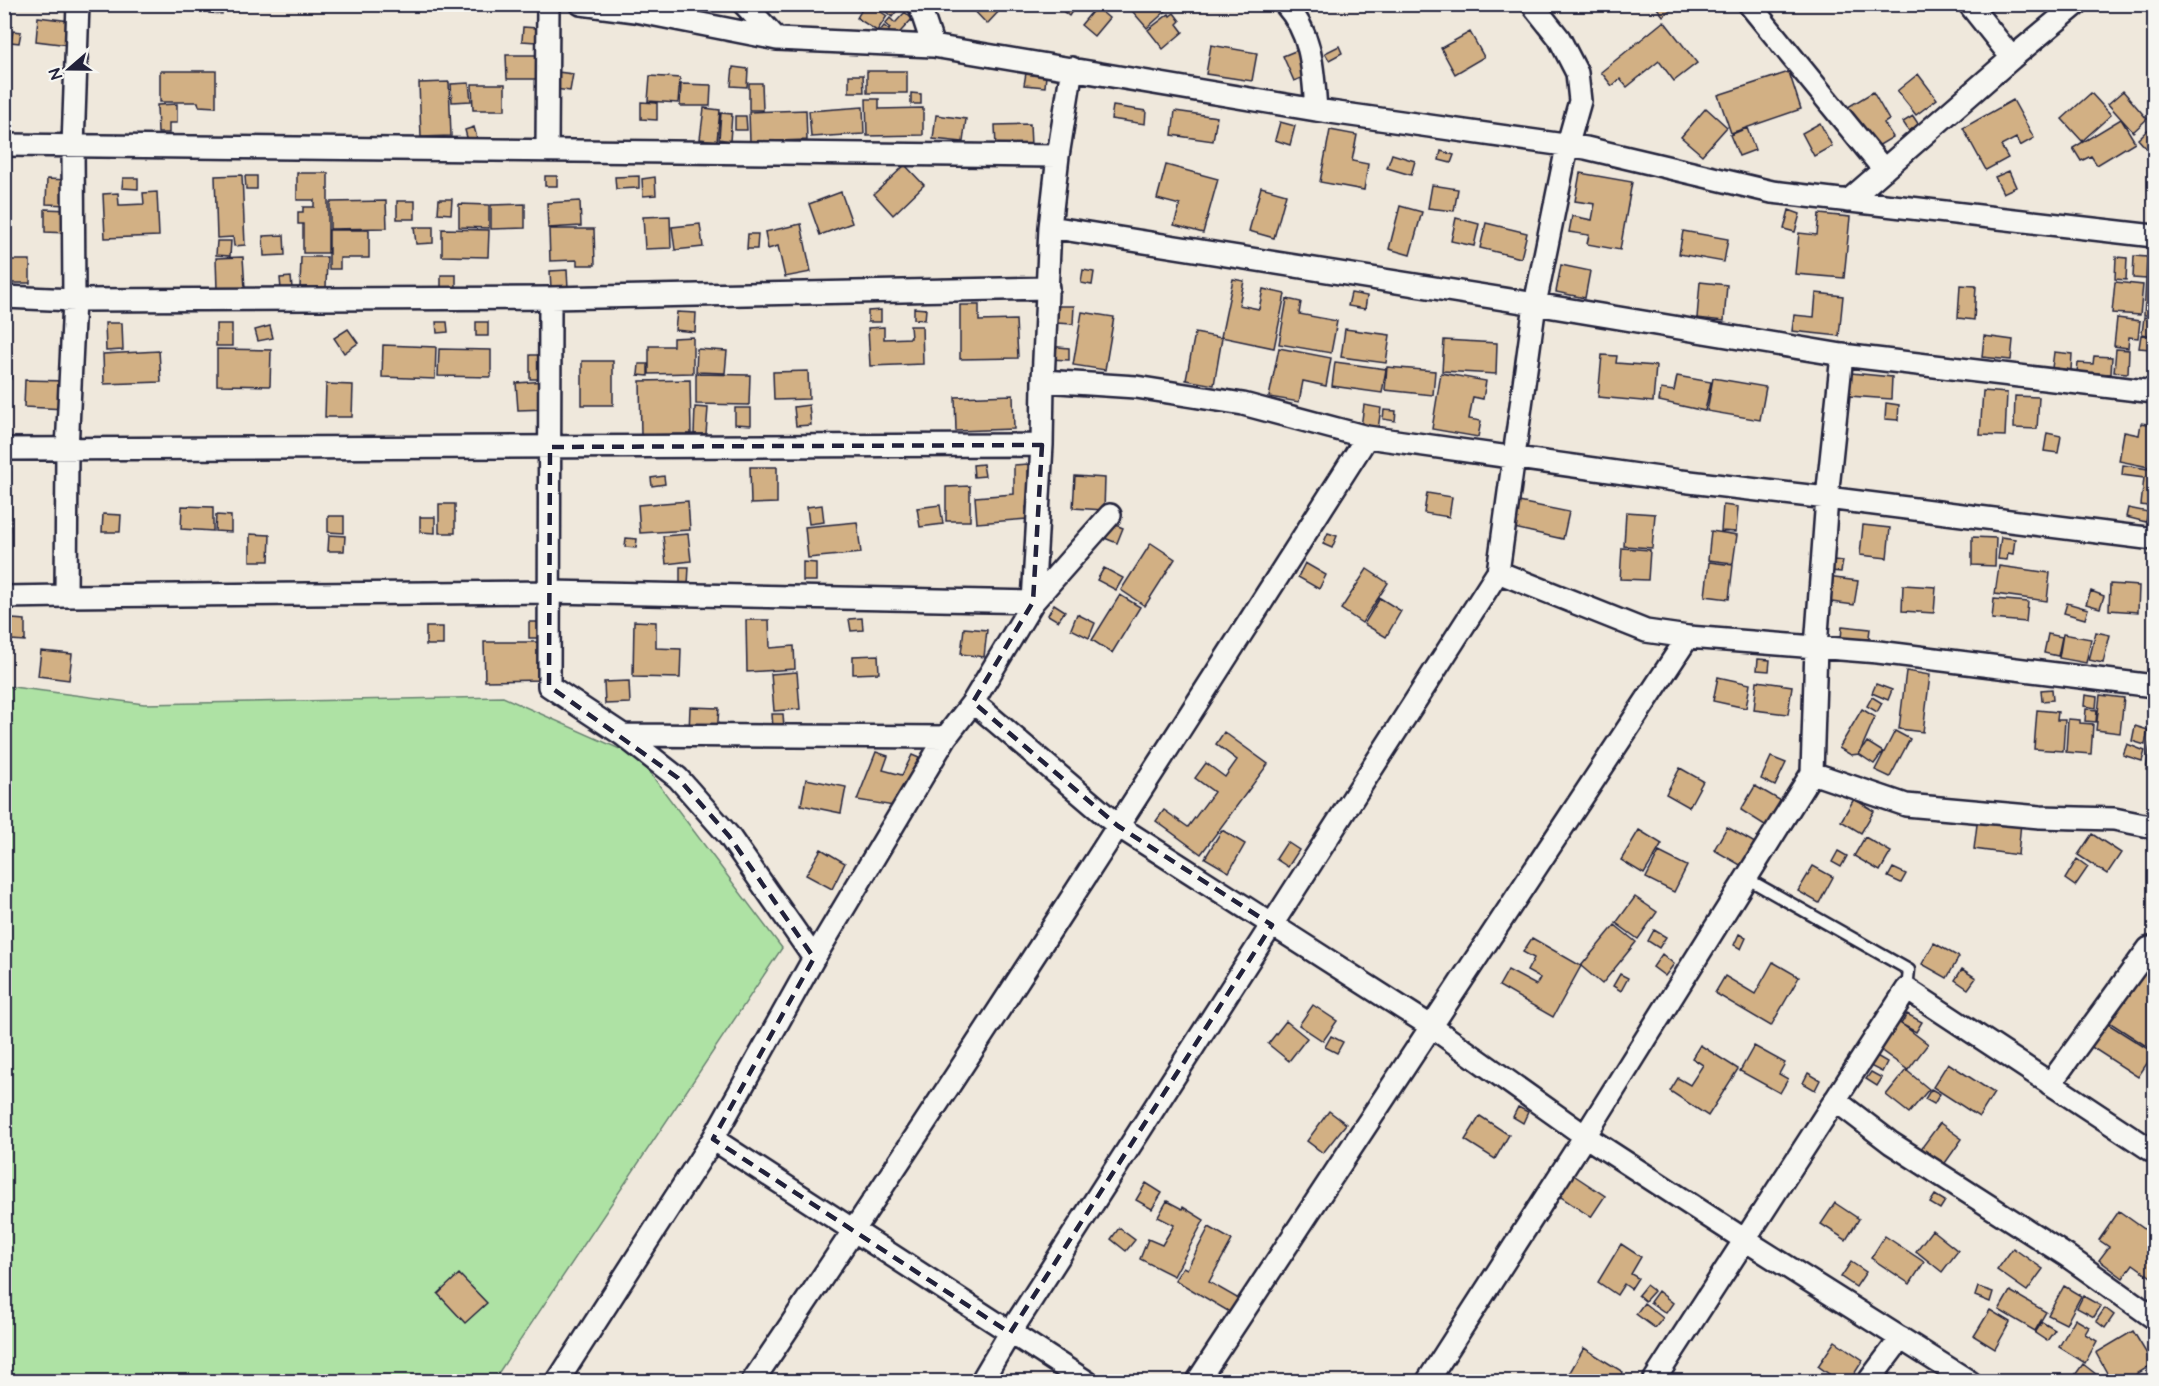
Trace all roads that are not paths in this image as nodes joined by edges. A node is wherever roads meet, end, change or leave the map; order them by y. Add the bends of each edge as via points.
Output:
1 (78, 4) edge
2 (548, 4) edge
3 (581, 4) edge
4 (744, 4) edge
5 (918, 4) edge
6 (1285, 4) edge
7 (1532, 4) edge
8 (1749, 4) edge
9 (1969, 4) edge
10 (2077, 4) edge
11 (777, 39) junction
12 (933, 46) junction
13 (2012, 57) junction
14 (1072, 68) junction
15 (1316, 110) junction
16 (4, 144) edge
17 (73, 146) junction
18 (1567, 147) junction
19 (547, 150) junction
20 (1058, 156) junction
21 (1884, 170) junction
22 (1848, 201) junction
23 (1050, 227) junction
24 (2154, 236) edge
25 (1048, 288) junction
26 (4, 297) edge
27 (550, 298) junction
28 (74, 300) junction
29 (1535, 304) junction
30 (1842, 355) junction
31 (1043, 381) junction
32 (2154, 392) edge
33 (1367, 437) junction
34 (1042, 446) junction
35 (550, 447) junction
36 (4, 449) edge
37 (68, 450) junction
38 (1513, 457) junction
39 (1827, 498) junction
40 (1110, 515) dead end
41 (2154, 539) edge
42 (1498, 572) junction
43 (550, 592) junction
44 (4, 597) edge
45 (66, 597) junction
46 (1033, 602) junction
47 (1688, 637) junction
48 (1816, 647) junction
49 (2154, 687) edge
50 (973, 702) junction
51 (622, 735) junction
52 (946, 738) junction
53 (1812, 773) junction
54 (1118, 826) junction
55 (2154, 827) edge
56 (1746, 878) junction
57 (1272, 925) junction
58 (2153, 946) edge
59 (814, 958) junction
60 (1907, 989) junction
61 (1432, 1027) junction
62 (2050, 1084) junction
63 (1835, 1100) junction
64 (1585, 1136) junction
65 (713, 1139) junction
66 (2154, 1152) edge
67 (854, 1231) junction
68 (1744, 1240) junction
69 (2154, 1318) edge
70 (1010, 1333) junction
71 (1901, 1338) junction
72 (557, 1382) edge
73 (752, 1382) edge
74 (981, 1382) edge
75 (1087, 1382) edge
76 (1197, 1382) edge
77 (1426, 1382) edge
78 (1653, 1382) edge
79 (1868, 1382) edge
80 (1970, 1382) edge

1 - 17 street
2 - 19 street
3 - 11 street
4 - 11 street
5 - 12 street
6 - 15 street via 1311,53
7 - 18 street via 1559,38 1577,73 1580,102
8 - 21 street
9 - 13 street
10 - 13 street
11 - 12 street
12 - 14 street
13 - 21 street
14 - 15 street
14 - 20 street
15 - 18 street
16 - 17 street
17 - 19 street
17 - 28 street
18 - 22 street via 1586,148 1772,192
18 - 29 street
19 - 20 street
20 - 23 street
21 - 22 street
22 - 24 street
23 - 25 street
23 - 29 street
25 - 27 street
25 - 31 street
26 - 28 street
27 - 28 street
27 - 35 street
28 - 37 street
29 - 30 street
29 - 38 street
30 - 32 street
30 - 39 street
31 - 33 street via 1136,387 1243,404
31 - 34 street
33 - 38 street
33 - 54 street
34 - 35 street
34 - 46 street
35 - 37 street
35 - 43 street
36 - 37 street
37 - 45 street
38 - 39 street
38 - 42 street
39 - 41 street
39 - 48 street
40 - 46 street
42 - 47 street via 1646,632
42 - 57 street
43 - 45 street
43 - 46 street
43 - 51 street via 549,686
44 - 45 street
46 - 50 street
47 - 48 street
47 - 61 street
48 - 49 street
48 - 53 street
50 - 52 street
50 - 54 street
51 - 52 street
51 - 59 street via 678,778 729,836
52 - 59 street
53 - 55 street via 1906,805 2114,819
53 - 56 street
54 - 57 street
54 - 67 street
56 - 60 lane via 1909,970
56 - 64 street
57 - 61 street
57 - 70 street
58 - 62 street
59 - 65 street
60 - 62 street
60 - 63 street
61 - 64 street
61 - 76 street
62 - 66 street
63 - 68 street
63 - 69 street via 1891,1143 2067,1256
64 - 68 street
64 - 77 street
65 - 67 street
65 - 72 street
67 - 70 street
67 - 73 street
68 - 71 street
68 - 78 street
70 - 74 street
70 - 75 street
71 - 79 street
71 - 80 street

